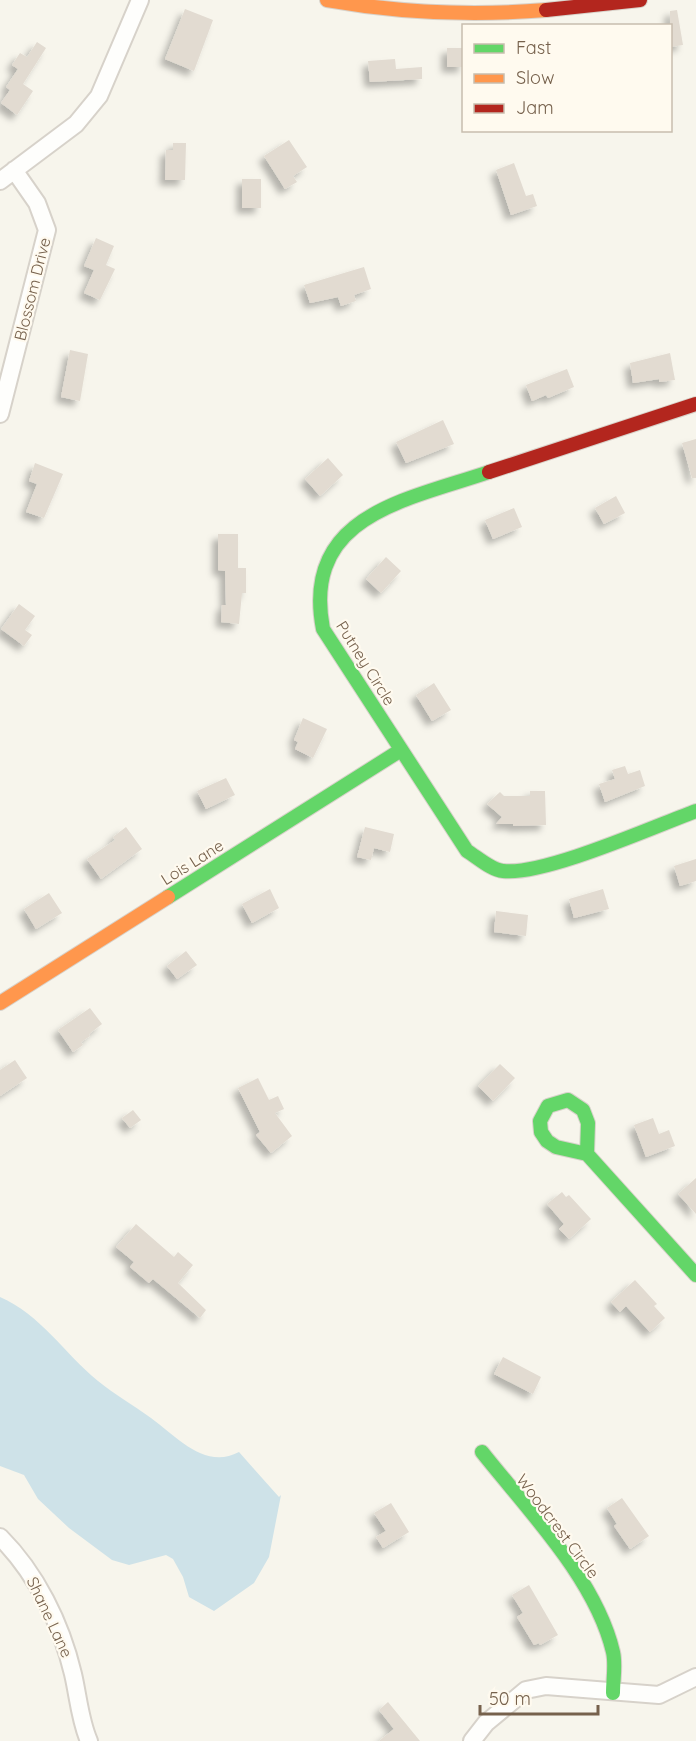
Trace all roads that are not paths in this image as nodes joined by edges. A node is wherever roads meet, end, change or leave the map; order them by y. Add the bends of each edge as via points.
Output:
1 (140, 0) edge
2 (327, 0) edge
3 (640, 0) edge
4 (566, 5) edge
5 (14, 170) junction
6 (0, 181) edge
7 (696, 404) edge
8 (0, 414) edge
9 (401, 750) junction
10 (696, 811) edge
11 (0, 1002) edge
12 (587, 1154) dead end
13 (696, 1275) edge
14 (482, 1452) dead end
15 (0, 1537) edge
16 (696, 1677) edge
17 (613, 1693) junction
18 (89, 1741) edge
19 (472, 1741) edge

1 - 5 street via 99,96 76,123
2 - 4 street via 470,15
3 - 4 street
5 - 6 street
5 - 8 street, Blossom Drive via 37,203 47,230
7 - 9 street, Putney Circle via 375,511 338,543 320,579 323,629
9 - 10 street, Putney Circle via 467,851 500,871 538,868
9 - 11 street, Lois Lane
12 - 13 street
14 - 17 street, Woodcrest Circle via 583,1584 613,1652
15 - 18 street, Shane Lane via 22,1559 49,1607 68,1652
16 - 17 street via 659,1695
17 - 19 street via 546,1686 526,1690 486,1723

